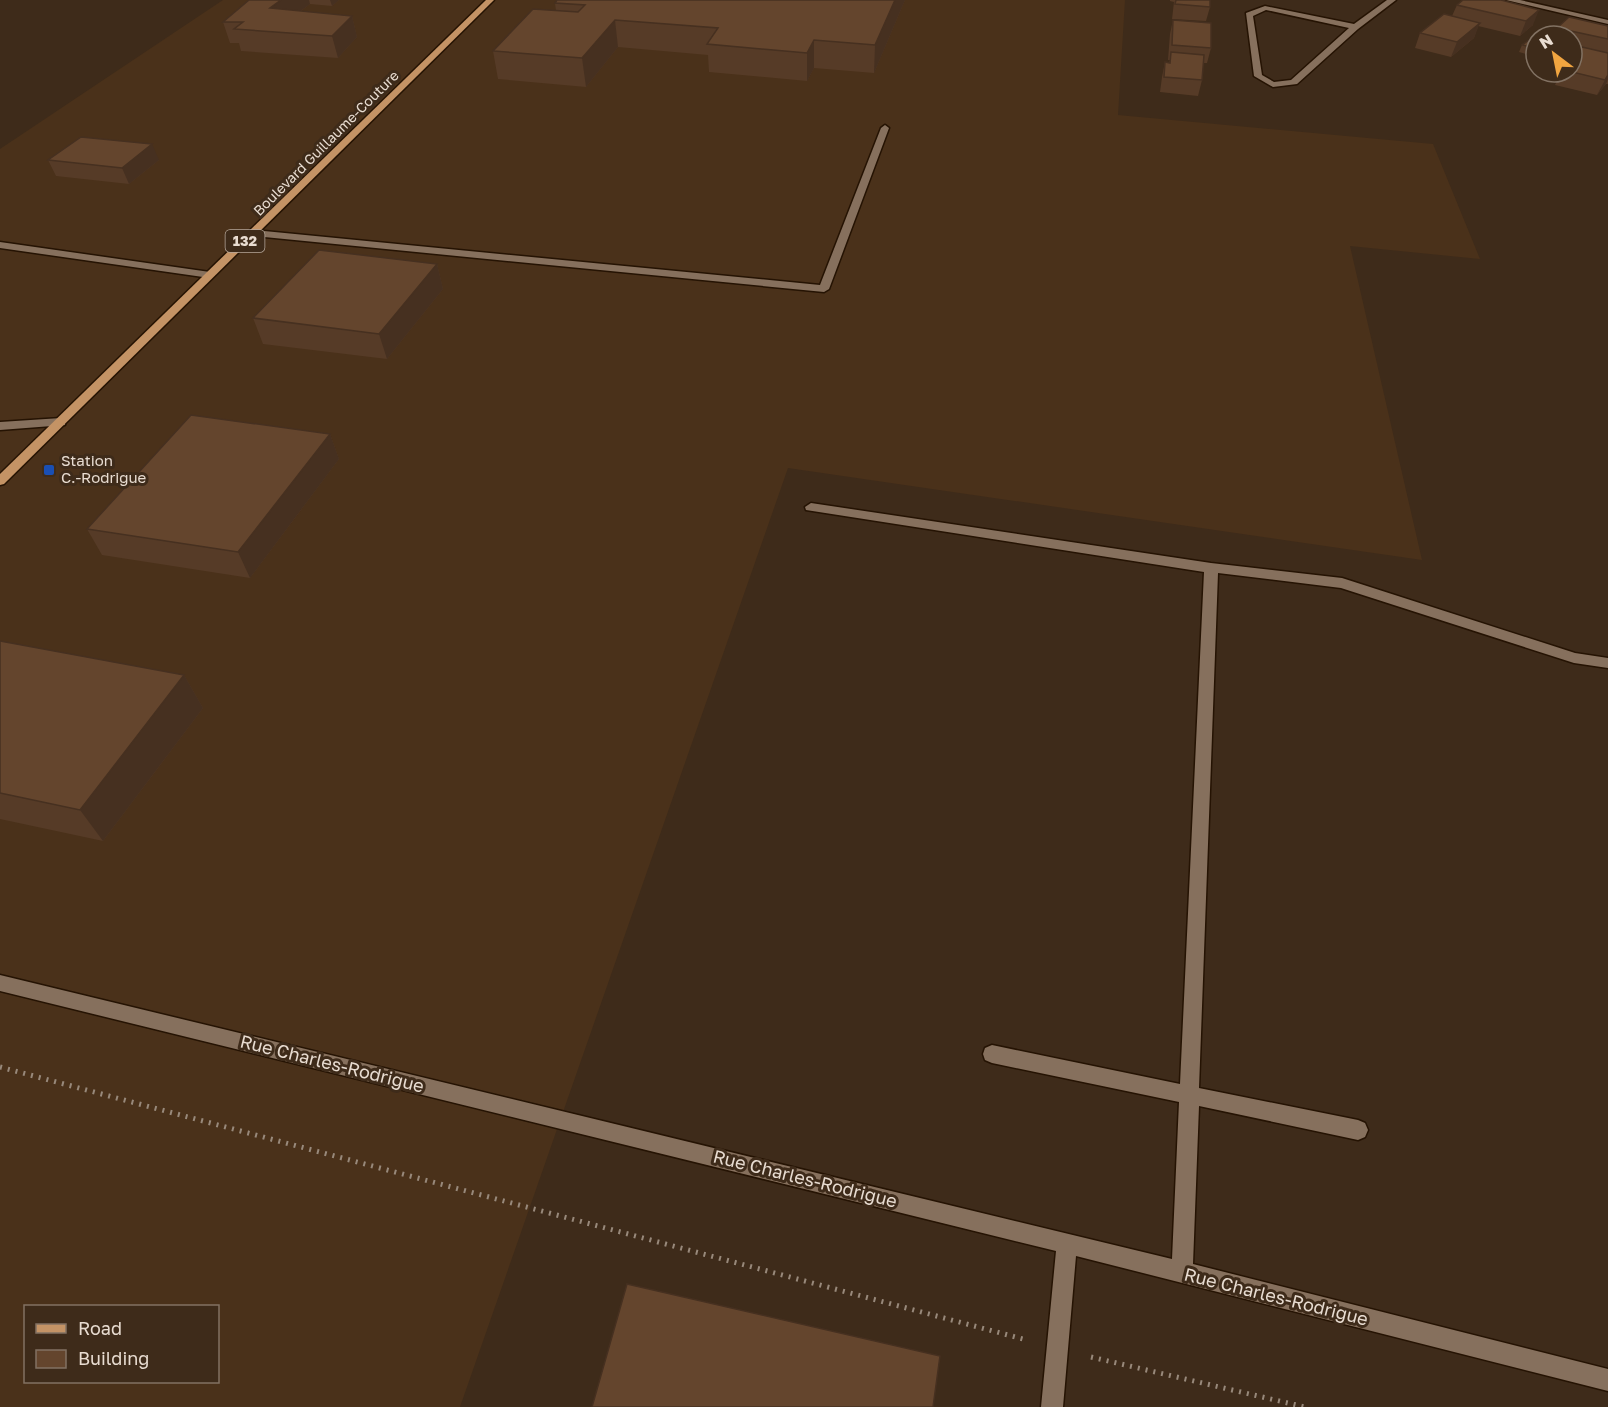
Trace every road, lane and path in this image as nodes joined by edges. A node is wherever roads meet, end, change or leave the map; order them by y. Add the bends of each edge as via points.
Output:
1 (490, 0) edge
2 (1392, 0) edge
3 (1510, 0) edge
4 (1608, 22) edge
5 (1355, 27) junction
6 (885, 128) dead end
7 (253, 233) junction
8 (0, 245) edge
9 (210, 275) junction
10 (61, 422) junction
11 (0, 426) edge
12 (0, 481) edge
13 (811, 507) dead end
14 (1211, 568) junction
15 (1608, 663) edge
16 (0, 983) edge
17 (992, 1054) dead end
18 (0, 1067) edge
19 (1189, 1094) junction
20 (1358, 1130) dead end
21 (1067, 1243) junction
22 (1182, 1273) junction
23 (1057, 1349) junction
24 (1608, 1380) edge
25 (1052, 1407) edge
26 (1305, 1407) edge

1 - 7 main road, Boulevard Guillaume-Couture / 132
2 - 5 street
3 - 4 street
5 - 5 street via 1265,8 1249,15 1258,76 1273,85 1294,82
6 - 7 street via 824,289
7 - 9 main road, Boulevard Guillaume-Couture / 132
8 - 9 street
9 - 10 main road, Boulevard Guillaume-Couture / 132
10 - 11 street
10 - 12 main road, Boulevard Guillaume-Couture / 132
13 - 14 street
14 - 15 street via 1342,583 1574,658
14 - 19 street
16 - 21 street, Rue Charles-Rodrigue
17 - 19 street
18 - 23 path
19 - 20 street
19 - 22 street
21 - 22 street, Rue Charles-Rodrigue
21 - 23 street
22 - 24 street, Rue Charles-Rodrigue
23 - 25 street
23 - 26 path

